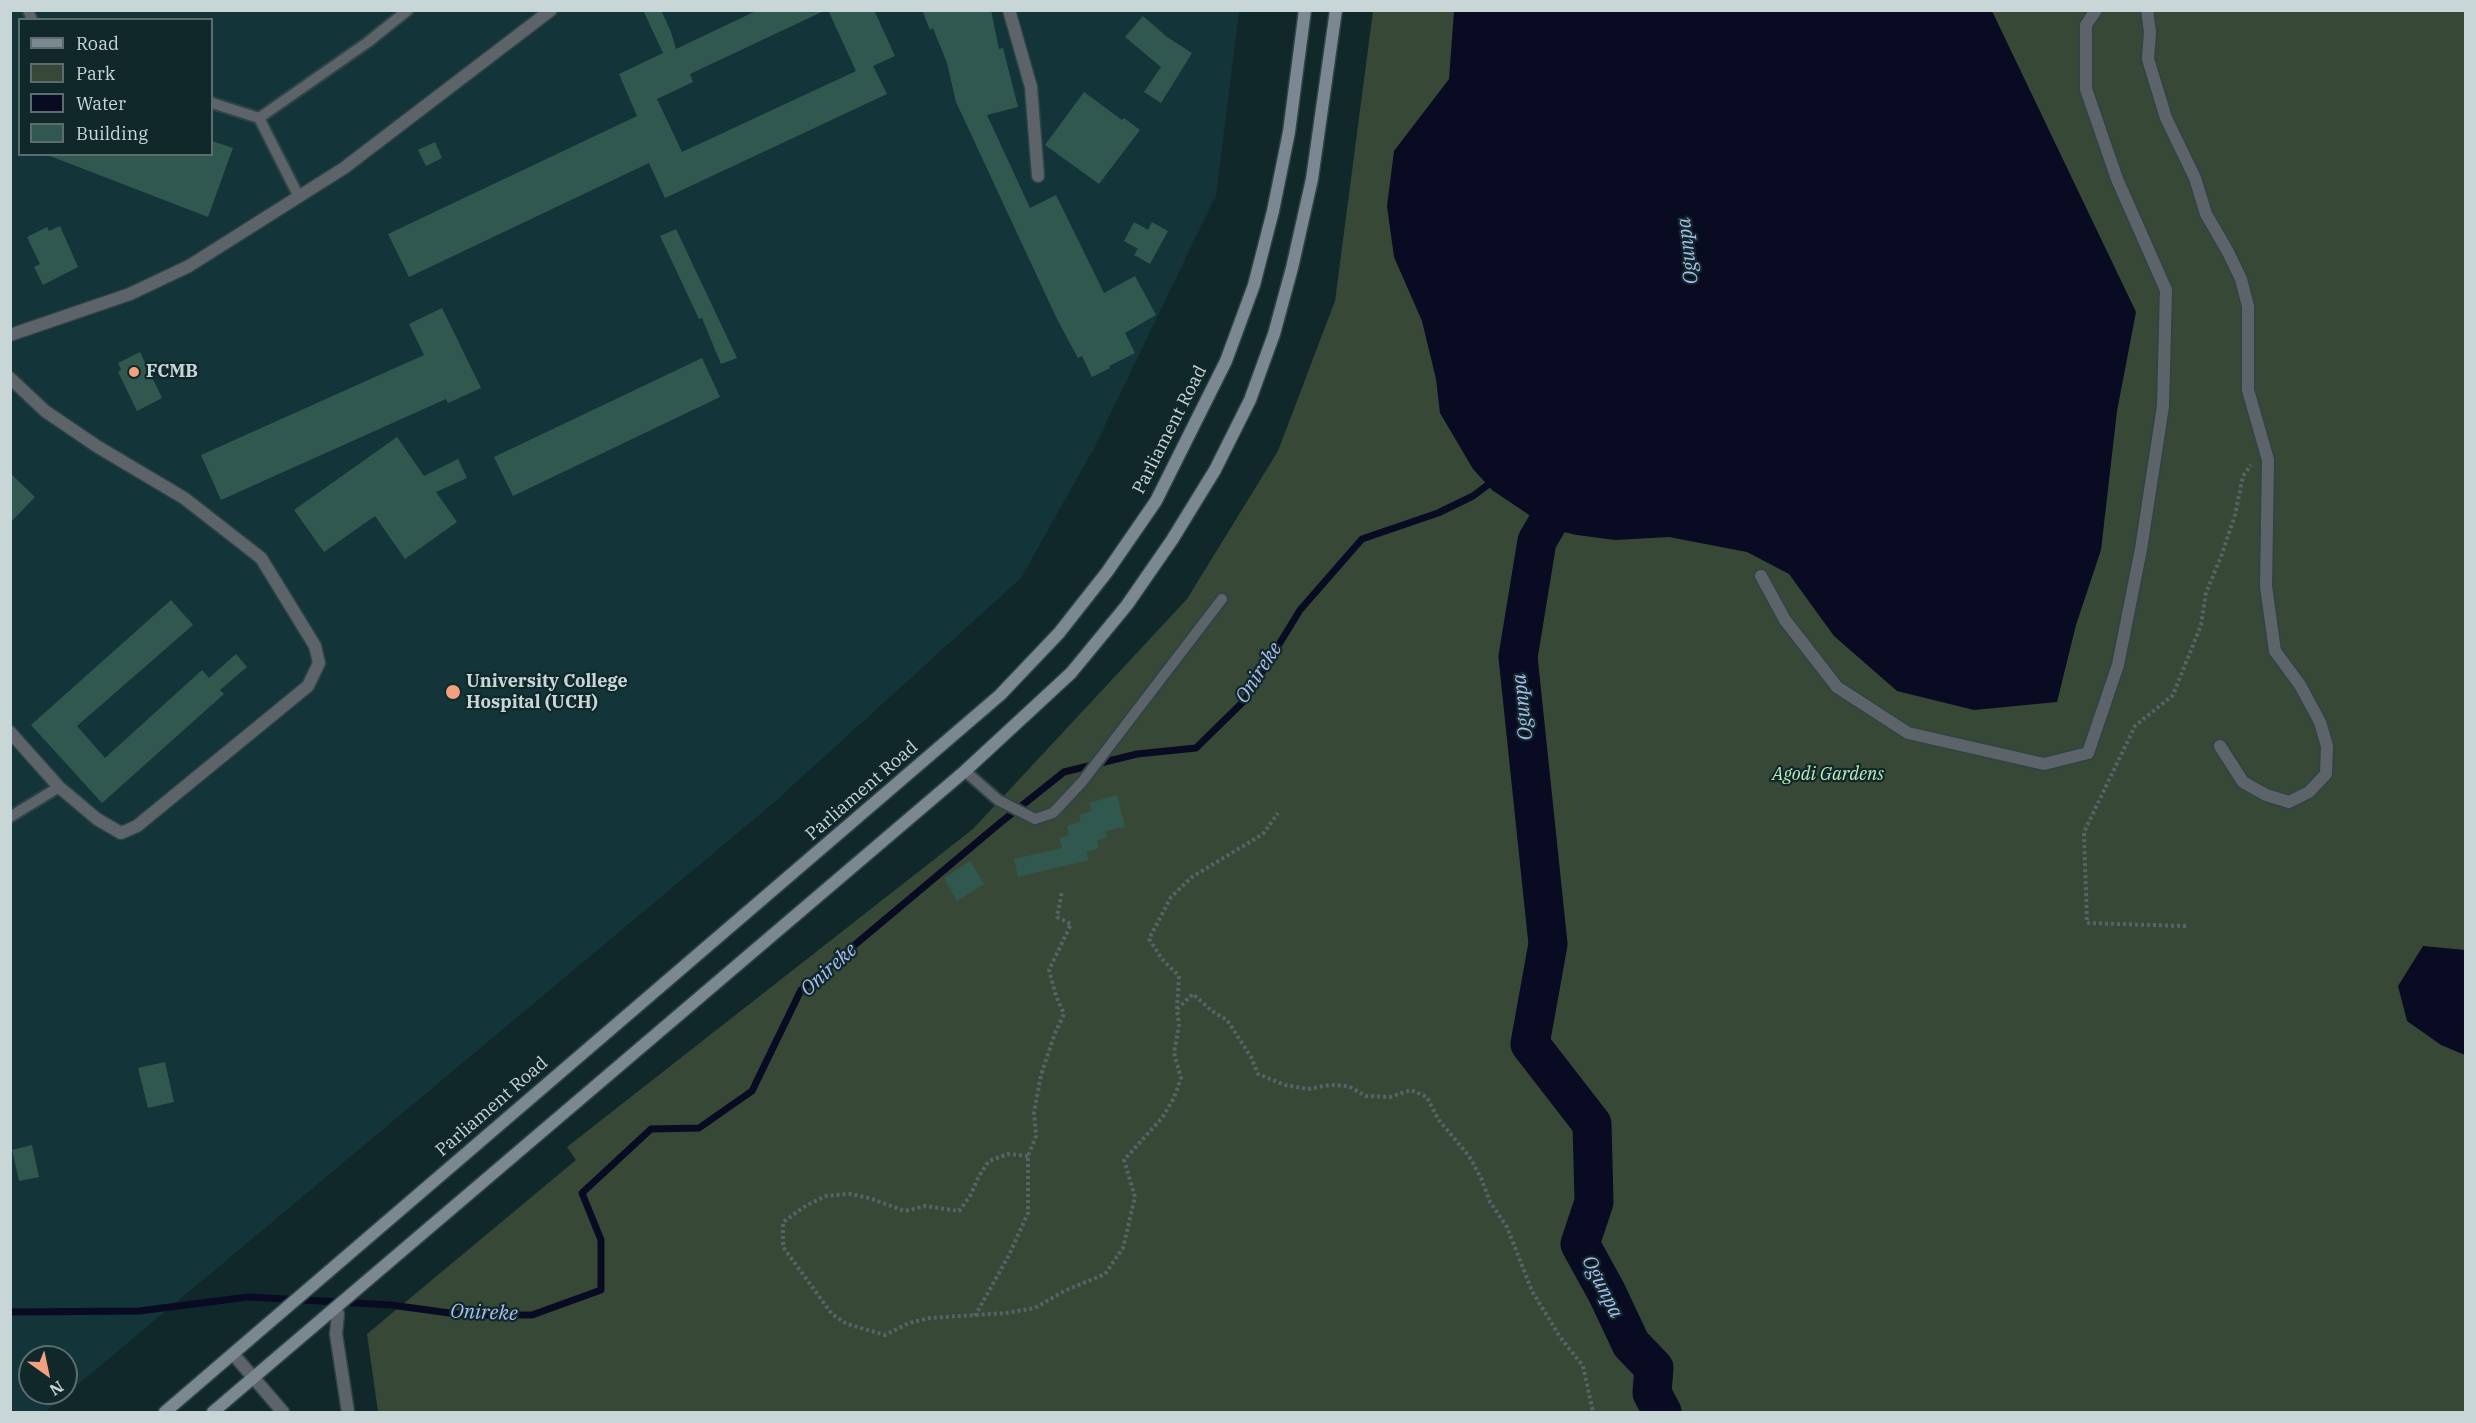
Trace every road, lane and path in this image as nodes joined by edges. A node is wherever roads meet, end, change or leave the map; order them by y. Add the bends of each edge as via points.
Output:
1 (408, 10) edge
2 (551, 10) edge
3 (1009, 10) edge
4 (1305, 10) edge
5 (1336, 10) edge
6 (2096, 10) edge
7 (2147, 10) edge
8 (213, 103) edge
9 (258, 118) junction
10 (1038, 176) dead end
11 (298, 195) junction
12 (10, 335) edge
13 (10, 378) edge
14 (2264, 446) junction
15 (1761, 576) dead end
16 (1222, 599) dead end
17 (10, 732) edge
18 (2220, 746) dead end
19 (965, 771) junction
20 (59, 787) junction
21 (1278, 813) dead end
22 (10, 817) edge
23 (1062, 891) dead end
24 (2186, 926) dead end
25 (1177, 1009) junction
26 (1028, 1156) junction
27 (334, 1310) junction
28 (974, 1317) junction
29 (233, 1354) junction
30 (254, 1378) junction
31 (165, 1413) edge
32 (213, 1413) edge
33 (283, 1413) edge
34 (348, 1413) edge
35 (1593, 1413) edge

1 - 9 lane
2 - 11 street via 344,168
3 - 10 street via 1031,87
4 - 29 main road, Parliament Road via 1289,132 1273,211 1254,285 1226,361 1156,501 1080,607 1000,695
5 - 19 main road via 1312,179 1274,334 1250,400 1185,520 1127,605 1071,673
6 - 15 street via 2086,25 2086,89 2117,179 2166,290 2163,406 2140,549 2118,665 2088,753 2044,764 1908,732 1837,687 1785,620
7 - 14 street via 2148,59 2166,118 2206,214 2241,279 2248,306 2248,390
8 - 9 lane
9 - 11 lane
11 - 12 street via 189,266 130,294
13 - 20 street via 45,411 184,498 261,558 315,646 319,663 308,686 137,826 121,833 97,819
14 - 18 street via 2268,460 2266,586 2275,651 2320,722 2327,746 2326,774 2309,792 2289,802 2243,782
14 - 24 path via 2243,476 2235,515 2206,593 2200,625 2173,695 2135,726 2084,832 2087,923
16 - 19 lane via 1082,782 1053,813 1035,819 998,800
17 - 20 street
19 - 27 main road
20 - 22 lane
21 - 25 path via 1263,834 1192,877 1171,897 1149,939 1179,976
23 - 26 path via 1057,917 1071,924 1049,970 1065,1014 1041,1075 1034,1112 1036,1136
25 - 28 path via 1179,1024 1174,1053 1181,1078 1162,1118 1124,1160 1135,1197 1123,1248 1105,1274 1035,1308
25 - 35 path via 1193,994 1227,1020 1258,1074 1285,1085 1308,1089 1348,1086 1366,1096 1390,1097 1411,1089 1427,1097 1438,1119 1470,1156 1490,1202 1507,1227 1532,1291 1583,1366
26 - 28 path via 1028,1213
26 - 28 path via 1008,1154 989,1161 960,1211 925,1206 905,1210 850,1194 826,1196 783,1222 783,1247 832,1314 847,1324 885,1335 930,1318
27 - 30 main road
27 - 34 street via 338,1314 336,1334
29 - 30 street
29 - 31 main road, Parliament Road
30 - 32 main road
30 - 33 street

